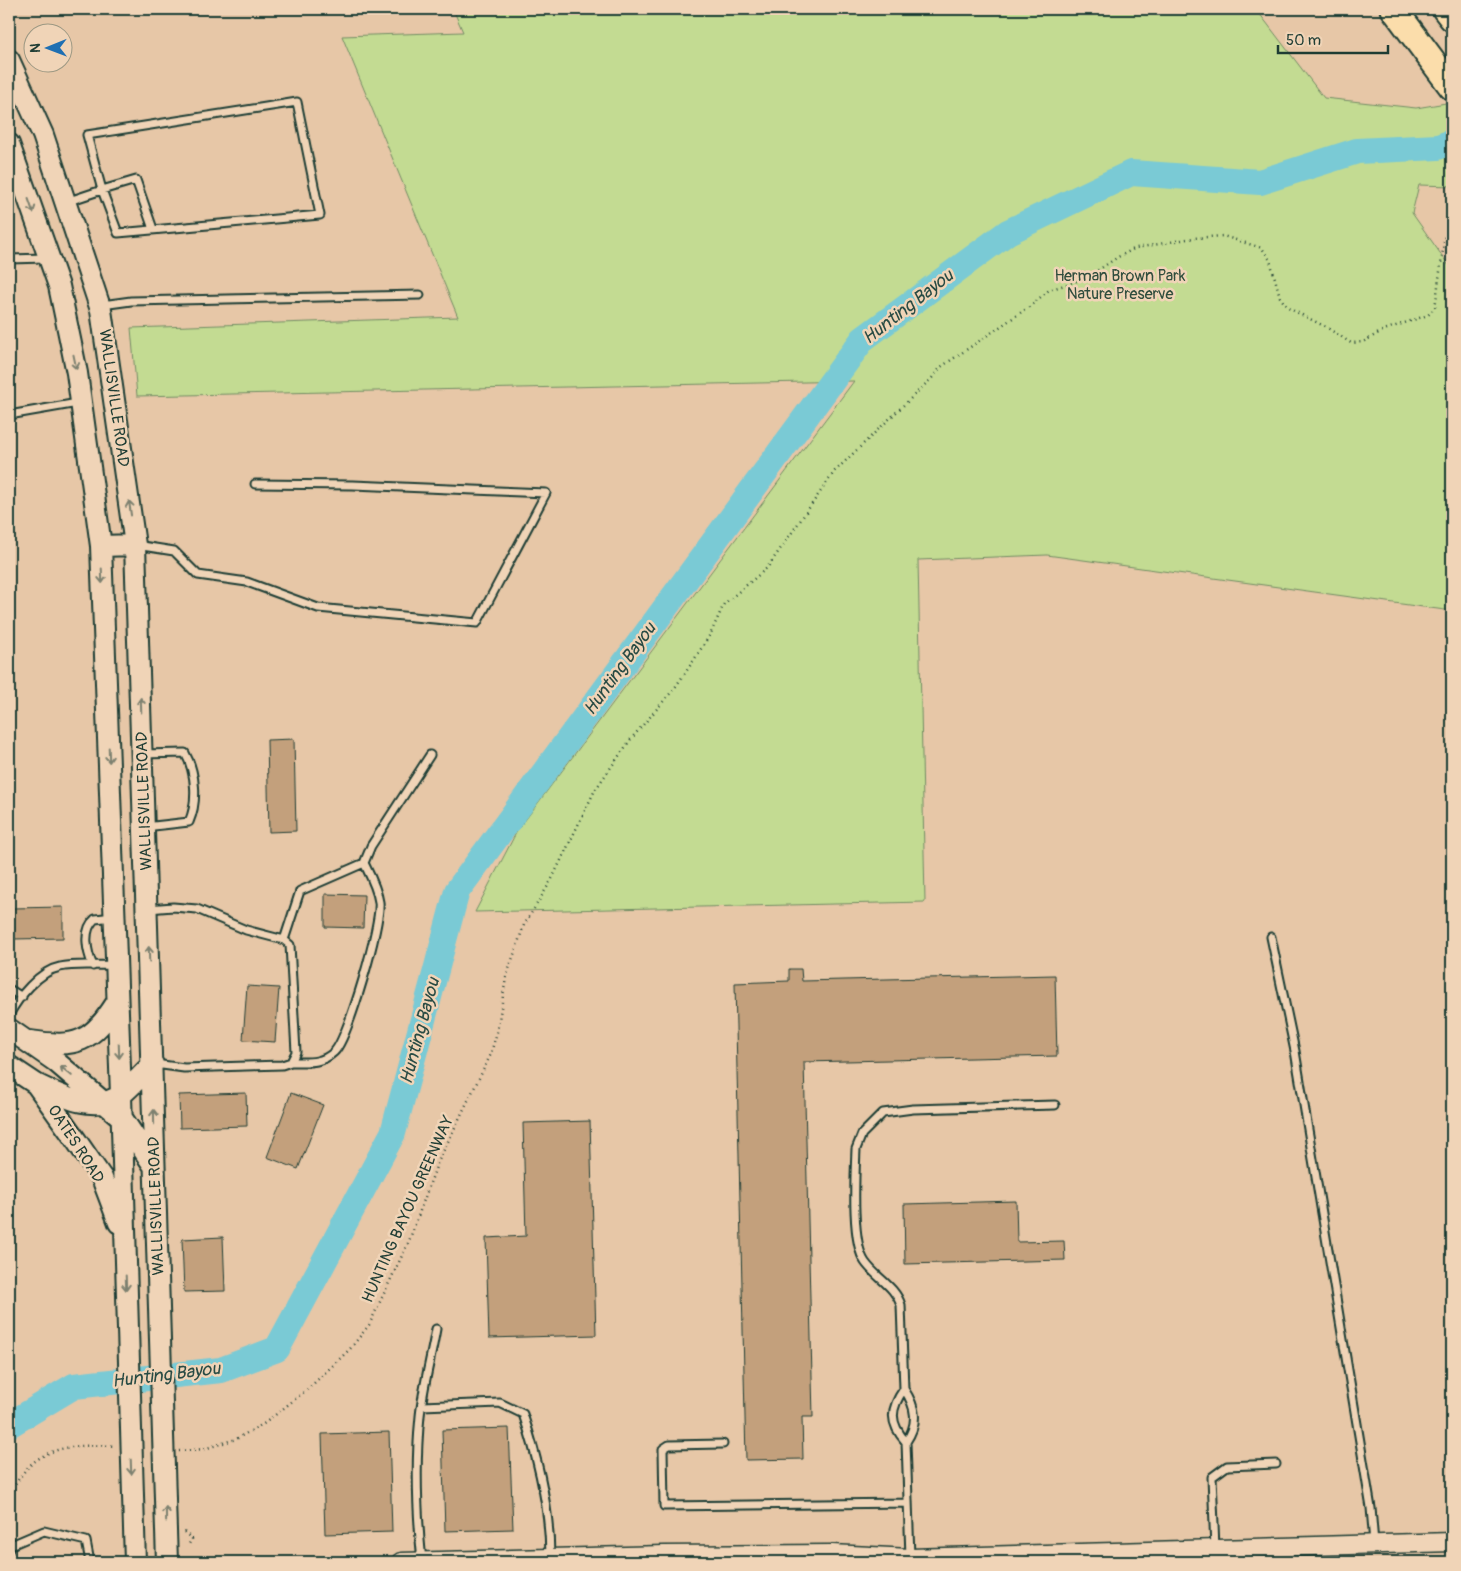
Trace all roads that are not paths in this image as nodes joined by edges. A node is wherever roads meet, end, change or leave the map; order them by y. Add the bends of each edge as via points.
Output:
1 (1394, 9) edge
2 (1446, 9) edge
3 (1452, 18) edge
4 (9, 60) edge
5 (1452, 87) edge
6 (9, 144) edge
7 (102, 190) junction
8 (66, 202) junction
9 (153, 229) junction
10 (81, 251) junction
11 (9, 259) edge
12 (49, 260) junction
13 (420, 295) dead end
14 (99, 306) junction
15 (113, 395) junction
16 (81, 402) junction
17 (9, 415) edge
18 (255, 484) dead end
19 (135, 545) junction
20 (101, 546) junction
21 (142, 754) junction
22 (430, 755) dead end
23 (145, 835) junction
24 (112, 844) junction
25 (364, 863) junction
26 (148, 909) junction
27 (114, 917) junction
28 (1272, 937) dead end
29 (284, 940) junction
30 (116, 965) junction
31 (93, 966) junction
32 (9, 989) edge
33 (22, 997) junction
34 (117, 1002) junction
35 (9, 1015) edge
36 (17, 1034) edge
37 (291, 1062) junction
38 (153, 1064) junction
39 (9, 1066) edge
40 (36, 1084) junction
41 (112, 1099) junction
42 (1055, 1106) dead end
43 (122, 1118) junction
44 (154, 1166) junction
45 (125, 1236) junction
46 (436, 1329) dead end
47 (904, 1390) junction
48 (422, 1406) junction
49 (906, 1442) junction
50 (723, 1444) dead end
51 (1276, 1464) dead end
52 (907, 1503) junction
53 (1452, 1542) edge
54 (1374, 1543) junction
55 (1215, 1548) junction
56 (9, 1549) edge
57 (550, 1558) junction
58 (832, 1558) edge
59 (910, 1558) junction
60 (90, 1562) edge
61 (135, 1562) edge
62 (167, 1562) edge
63 (401, 1562) edge
64 (422, 1562) edge

1 - 5 highway
2 - 3 highway
4 - 8 main road, WALLISVILLE ROAD via 43,135
6 -> 12 main road, WALLISVILLE ROAD
7 - 8 lane
7 - 9 lane via 118,233
7 - 9 lane via 136,180
7 - 9 lane via 87,135 297,102 320,215
8 - 10 main road, WALLISVILLE ROAD
10 - 12 main road
10 - 14 main road, WALLISVILLE ROAD
11 - 12 lane
12 -> 16 main road, WALLISVILLE ROAD via 58,286
13 - 14 lane via 131,301
14 - 15 main road, WALLISVILLE ROAD
15 - 16 main road
19 -> 15 main road, WALLISVILLE ROAD
16 - 17 lane
16 - 20 main road, WALLISVILLE ROAD
18 - 19 lane via 546,493 478,623 318,608 247,582 198,575 174,551
19 - 20 main road
21 -> 19 main road, WALLISVILLE ROAD
20 -> 24 main road, WALLISVILLE ROAD
21 - 23 main road, WALLISVILLE ROAD
21 - 23 lane via 185,753 193,766 194,812 189,822
22 - 25 lane via 371,846
23 - 24 main road
23 - 26 main road, WALLISVILLE ROAD
24 - 27 main road, WALLISVILLE ROAD
25 - 29 lane via 300,891
25 - 37 lane via 374,883 379,904 356,1004 336,1051 318,1063
26 - 29 lane via 197,909 246,930
38 -> 26 main road, WALLISVILLE ROAD
27 - 30 main road, WALLISVILLE ROAD
27 - 31 lane via 95,919 88,928 88,949
28 - 54 lane via 1295,1051 1370,1499
29 - 37 lane via 290,946 296,1052
30 - 31 lane
30 - 34 main road, WALLISVILLE ROAD
31 - 33 lane via 54,969
32 - 33 lane
33 - 35 lane
34 - 36 main road via 102,1024 88,1037 76,1042 57,1045
34 -> 41 main road, WALLISVILLE ROAD
41 -> 36 main road
37 - 38 lane via 184,1068
38 - 41 main road
44 -> 38 main road, WALLISVILLE ROAD
39 - 40 main road, OATES ROAD
40 - 41 main road via 63,1097 86,1102
40 - 45 main road, OATES ROAD via 102,1178
41 - 43 main road
42 - 47 lane via 883,1112 862,1134 856,1148 858,1246 871,1271 898,1294 902,1305
43 - 44 main road
43 - 45 main road, WALLISVILLE ROAD
62 -> 44 main road, WALLISVILLE ROAD
45 -> 61 main road, WALLISVILLE ROAD
46 - 48 lane
47 - 49 lane via 914,1403 914,1427
47 - 49 lane via 894,1404 895,1427
48 - 57 lane via 500,1403 523,1414 535,1450 550,1533
48 - 64 lane via 416,1509
49 - 52 lane
50 - 52 lane via 669,1445 663,1449 664,1506
51 - 55 lane via 1227,1466 1212,1477
52 - 59 lane
53 - 54 street
54 - 55 street
55 - 59 street
56 - 60 lane via 9,1546 44,1531 86,1541
57 - 58 street
57 - 64 street
58 - 59 street
63 - 64 street

